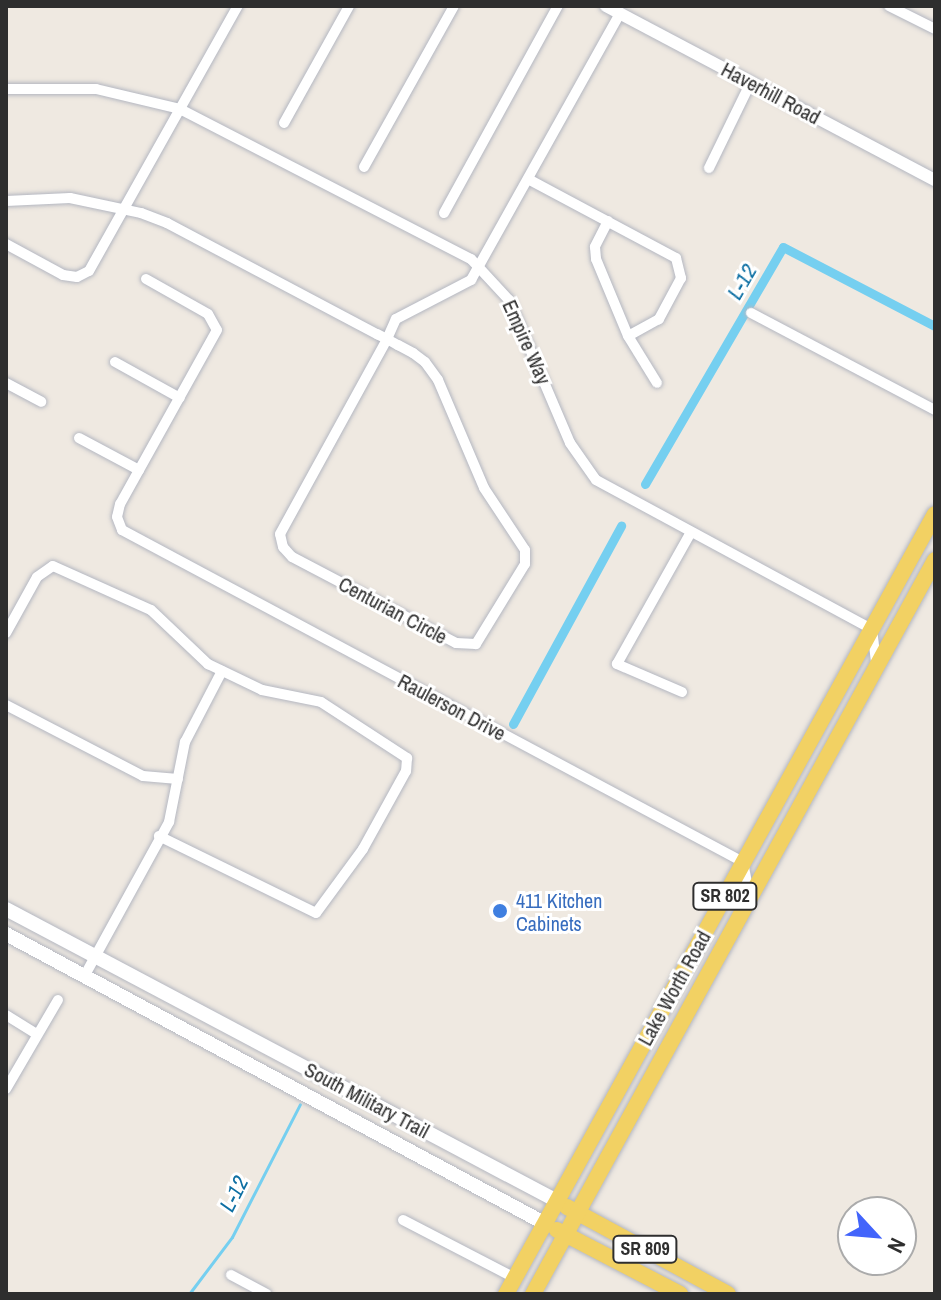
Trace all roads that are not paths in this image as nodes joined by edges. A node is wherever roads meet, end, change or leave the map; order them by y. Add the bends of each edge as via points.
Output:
1 (349, 6) edge
2 (454, 6) edge
3 (558, 6) edge
4 (889, 6) edge
5 (235, 7) edge
6 (613, 9) edge
7 (935, 29) edge
8 (751, 82) junction
9 (6, 89) edge
10 (180, 109) junction
11 (284, 123) dead end
12 (364, 167) dead end
13 (709, 168) dead end
14 (528, 179) junction
15 (935, 180) edge
16 (6, 201) edge
17 (125, 208) junction
18 (444, 213) dead end
19 (608, 221) junction
20 (6, 244) edge
21 (480, 265) junction
22 (146, 279) dead end
23 (751, 313) dead end
24 (628, 336) junction
25 (387, 339) junction
26 (115, 362) dead end
27 (6, 383) edge
28 (657, 383) dead end
29 (180, 398) junction
30 (41, 402) dead end
31 (935, 410) edge
32 (79, 438) dead end
33 (139, 470) junction
34 (935, 514) edge
35 (690, 534) junction
36 (935, 560) edge
37 (872, 629) junction
38 (6, 633) edge
39 (875, 670) junction
40 (222, 671) junction
41 (682, 692) dead end
42 (6, 705) edge
43 (178, 779) junction
44 (159, 836) junction
45 (743, 862) junction
46 (748, 898) junction
47 (6, 909) edge
48 (6, 934) edge
49 (99, 957) junction
50 (85, 975) junction
51 (58, 1000) dead end
52 (6, 1015) edge
53 (36, 1034) junction
54 (6, 1089) edge
55 (557, 1201) junction
56 (576, 1212) junction
57 (403, 1220) dead end
58 (544, 1223) junction
59 (564, 1234) junction
60 (231, 1275) dead end
61 (515, 1278) junction
62 (266, 1294) edge
63 (506, 1294) edge
64 (533, 1294) edge
65 (680, 1294) edge
66 (728, 1294) edge

1 - 11 street
2 - 12 street
3 - 18 street
4 - 7 street
5 - 10 street
6 - 8 street, Haverhill Road
6 - 14 street
8 - 13 street
8 - 15 street, Haverhill Road
9 - 10 street, Empire Way via 96,89
10 - 17 street
10 - 21 street, Empire Way
14 - 19 street
14 - 21 street
16 - 17 street via 61,197
17 - 20 street via 93,266 77,277
17 - 25 street via 167,223
19 - 24 street via 595,247 596,259
19 - 24 street via 669,254 681,271 659,319
21 - 25 street via 461,289 401,314
21 - 35 street, Empire Way via 509,300 586,469 614,493
22 - 29 street via 208,314 217,330
23 - 31 street
24 - 28 street
25 - 25 street, Centurian Circle via 282,527 281,541 292,557 469,646 486,635 525,564 525,550 484,488 434,373 419,357
26 - 29 street
27 - 30 street
29 - 33 street
32 - 33 street
33 - 45 street, Raulerson Drive via 117,510 119,524 129,535
34 - 37 main road, Lake Worth Road / SR 802
35 - 37 street, Empire Way
35 - 41 street via 617,664
36 - 39 main road, Lake Worth Road / SR 802
37 - 39 street via 878,646
37 - 45 main road, Lake Worth Road / SR 802
38 - 40 street via 37,577 53,566 151,610 191,654
39 - 46 main road, Lake Worth Road / SR 802
40 - 43 street via 185,742
40 - 44 street via 262,690 321,702 347,715 404,752 406,771 363,849 316,913
42 - 43 street via 143,776
43 - 44 street via 174,808
44 - 49 street
45 - 46 street
45 - 55 main road, Lake Worth Road / SR 802
46 - 56 main road, Lake Worth Road / SR 802
47 - 49 main road, South Military Trail
48 - 50 main road, South Military Trail
49 - 50 street
49 - 55 main road, South Military Trail
50 - 58 main road, South Military Trail
51 - 53 street
52 - 53 street
53 - 54 street
55 - 56 main road, South Military Trail / SR 809
55 - 58 main road, Lake Worth Road / SR 802
56 - 59 main road, Lake Worth Road / SR 802
56 - 66 main road, South Military Trail / SR 809
57 - 61 street
58 - 59 main road, South Military Trail / SR 809
58 - 61 main road, Lake Worth Road / SR 802
59 - 64 main road, Lake Worth Road / SR 802
59 - 65 main road, South Military Trail / SR 809
60 - 62 street
61 - 63 main road, Lake Worth Road / SR 802

